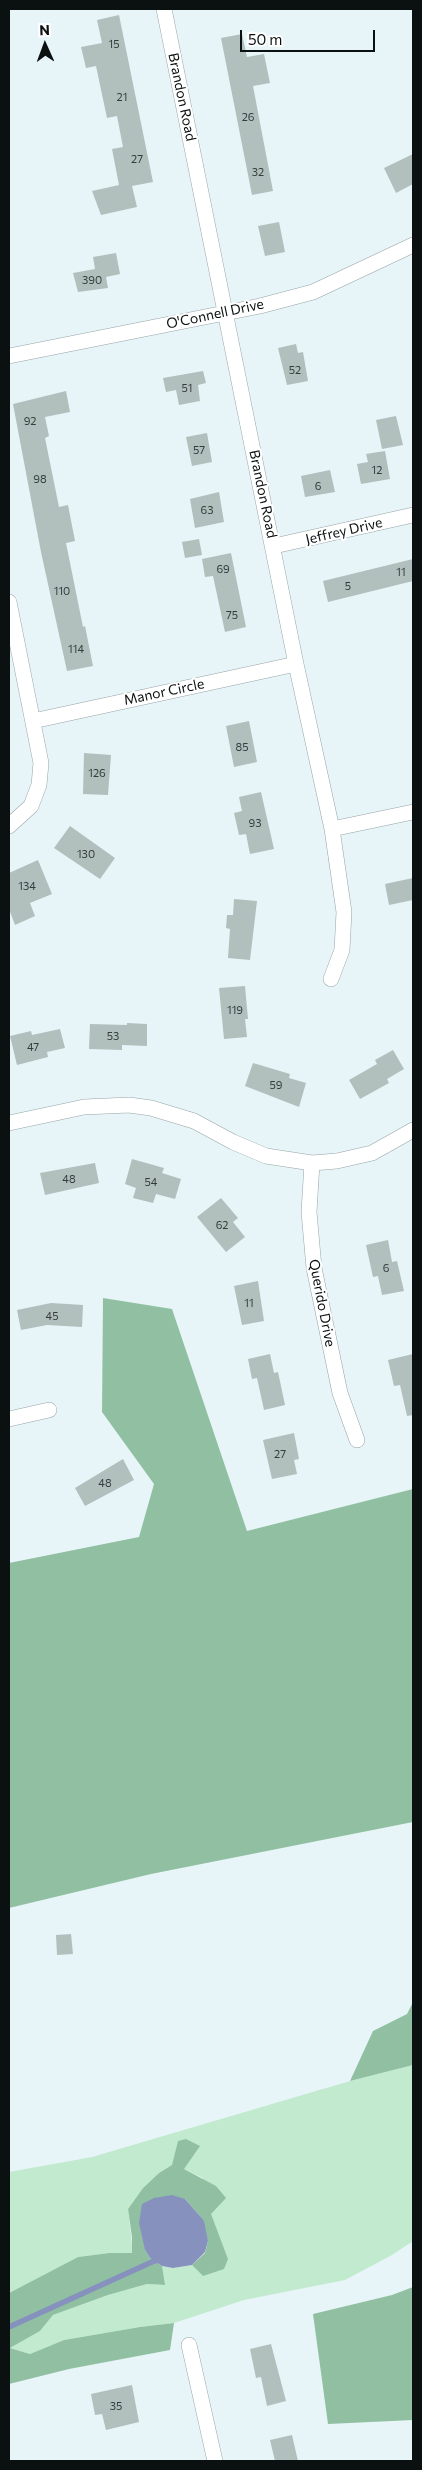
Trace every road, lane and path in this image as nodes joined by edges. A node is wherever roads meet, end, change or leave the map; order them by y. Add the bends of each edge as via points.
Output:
1 (164, 9) edge
2 (413, 245) edge
3 (226, 313) junction
4 (9, 356) edge
5 (413, 515) edge
6 (274, 546) junction
7 (9, 602) edge
8 (296, 664) junction
9 (33, 721) junction
10 (413, 812) edge
11 (9, 826) edge
12 (332, 829) junction
13 (331, 979) dead end
14 (9, 1123) edge
15 (413, 1130) edge
16 (312, 1163) junction
17 (49, 1410) dead end
18 (9, 1419) edge
19 (357, 1440) dead end
20 (189, 2345) dead end
21 (215, 2461) edge

1 - 3 street, Brandon Road
2 - 3 street, O'Connell Drive via 313,292
3 - 4 street, O'Connell Drive
3 - 6 street, Brandon Road
5 - 6 street, Jeffrey Drive
6 - 8 street, Brandon Road
7 - 9 street
8 - 9 street, Manor Circle
8 - 12 street, Brandon Road
9 - 11 street via 41,762 39,785 31,806
10 - 12 street
12 - 13 street, Brandon Road via 344,912 342,950
14 - 16 street via 84,1107 144,1107 194,1121 266,1156
15 - 16 street via 372,1152 337,1161
16 - 19 street, Querido Drive via 309,1212 314,1268 340,1393
17 - 18 street
20 - 21 street

